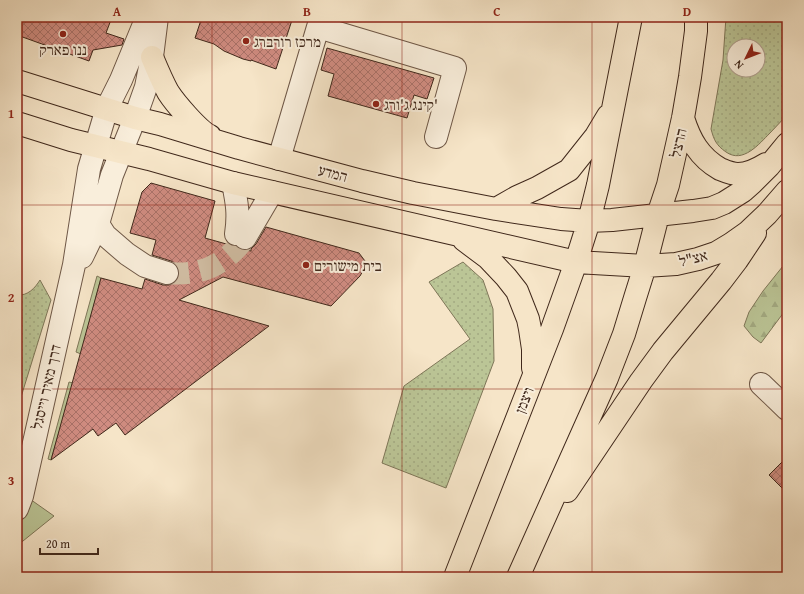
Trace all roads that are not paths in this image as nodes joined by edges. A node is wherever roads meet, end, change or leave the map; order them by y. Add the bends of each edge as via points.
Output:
1 (147, 17) edge
2 (157, 17) edge
3 (631, 17) edge
4 (696, 17) edge
5 (152, 57) junction
6 (17, 82) edge
7 (615, 105) junction
8 (107, 108) junction
9 (135, 118) junction
10 (683, 118) junction
11 (17, 123) edge
12 (436, 137) dead end
13 (95, 146) junction
14 (785, 146) edge
15 (238, 148) junction
16 (121, 152) junction
17 (279, 159) junction
18 (233, 183) junction
19 (787, 191) edge
20 (272, 192) junction
21 (496, 209) junction
22 (767, 214) junction
23 (658, 215) junction
24 (589, 220) junction
25 (98, 224) junction
26 (458, 236) junction
27 (127, 254) junction
28 (78, 260) junction
29 (576, 262) junction
30 (645, 266) junction
31 (167, 273) tunnel mouth
32 (532, 379) junction
33 (761, 384) dead end
34 (787, 409) edge
35 (17, 509) edge
36 (531, 545) junction
37 (455, 577) edge
38 (518, 577) edge

1 - 8 street, דרך מאיר וייסגל
2 - 5 street, דרך מאיר וייסגל
3 - 7 main road
4 - 10 main road, הרצל
5 - 9 street, דרך מאיר וייסגל via 146,87
5 - 15 main road via 169,93 192,121 206,134
6 - 8 main road, המדע
7 - 21 main road via 596,136 569,170
7 - 24 main road
8 - 9 main road, המדע
8 - 13 street, דרך מאיר וייסגל
9 - 15 main road, המדע
9 - 16 street, דרך מאיר וייסגל
10 - 14 main road via 694,145 708,161 726,172 736,174 757,170
10 - 23 main road, הרצל via 668,185
11 - 13 main road
12 - 17 street via 455,68 318,27
13 - 16 main road
13 - 28 street, דרך מאיר וייסגל via 89,169
14 - 23 main road via 752,183 724,203 712,208
15 - 17 main road, המדע
16 - 18 main road
16 - 25 street, דרך מאיר וייסגל
17 - 21 main road, המדע via 413,193
18 - 20 main road
18 - 20 street via 240,236
19 - 22 main road, אצ"ל
20 - 26 main road
21 - 24 main road, המדע via 561,220
22 - 30 main road, אצ"ל via 732,244 716,252 676,264
22 - 36 main road via 737,260 641,381
23 - 24 main road, המדע
23 - 30 main road, הרצל
24 - 29 main road, ויצמן
25 - 27 street via 104,235
25 - 28 street, דרך מאיר וייסגל
26 - 29 main road
26 - 32 main road via 488,258 517,291 530,329 533,349
27 - 28 street
27 - 31 street via 145,266
28 - 35 street, דרך מאיר וייסגל
29 - 30 main road, אצ"ל
29 - 32 main road, ויצמן
30 - 36 main road via 607,378
32 - 37 main road, ויצמן
33 - 34 street
36 - 38 main road

